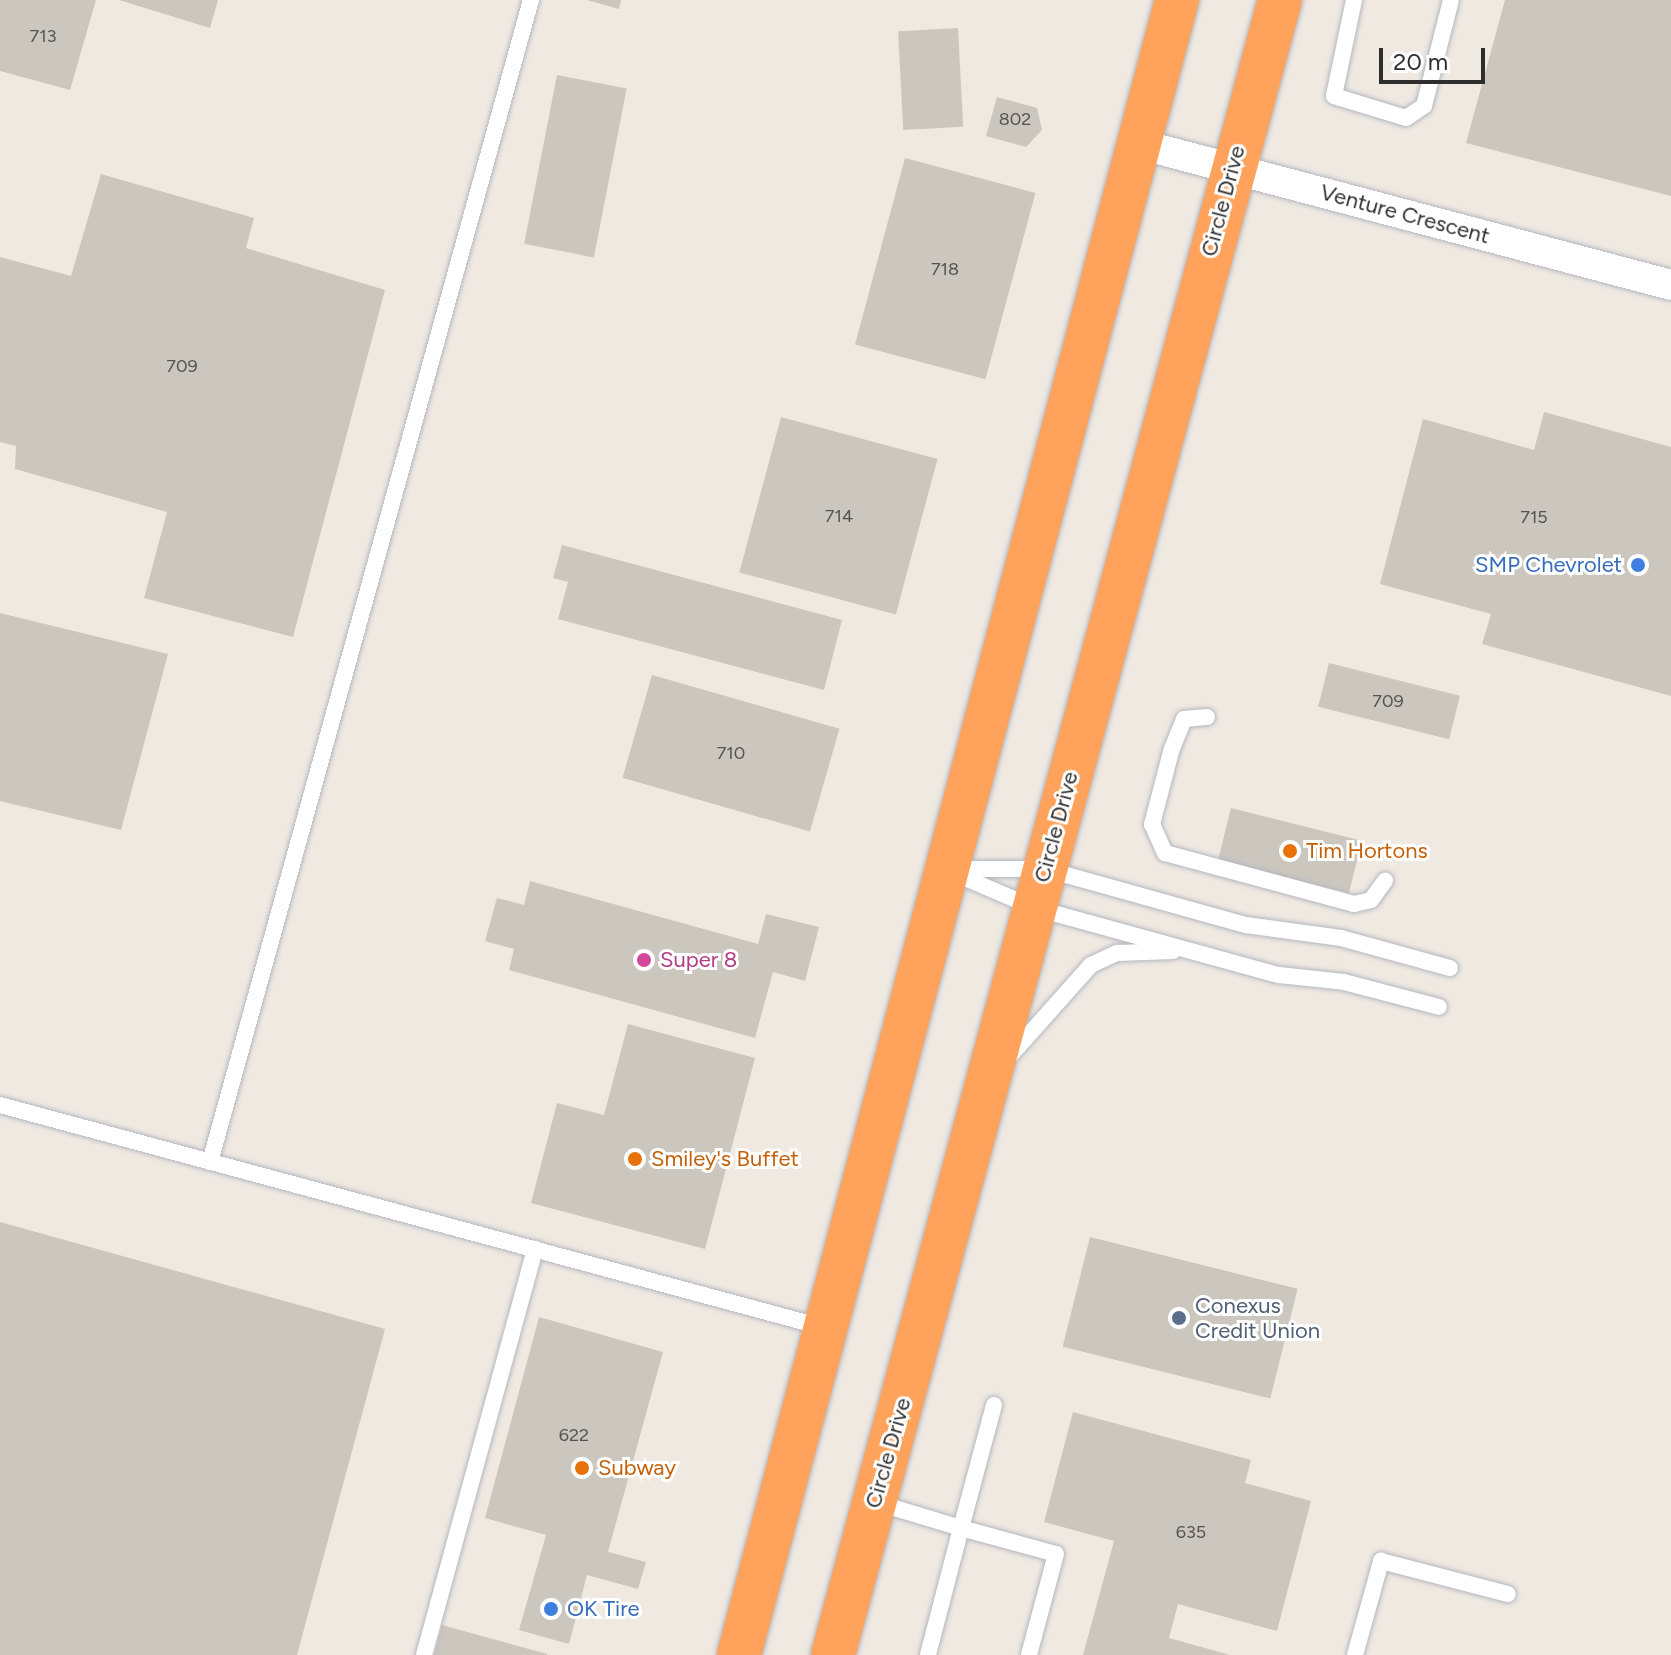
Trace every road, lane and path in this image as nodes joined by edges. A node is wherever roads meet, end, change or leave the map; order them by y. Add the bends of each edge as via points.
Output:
1 (531, 0) edge
2 (1177, 0) edge
3 (1280, 0) edge
4 (1354, 0) edge
5 (1451, 0) edge
6 (1139, 144) junction
7 (1232, 169) junction
8 (1671, 285) edge
9 (1207, 717) dead end
10 (944, 869) junction
11 (1385, 881) dead end
12 (1040, 888) junction
13 (1191, 950) junction
14 (1450, 968) dead end
15 (1439, 1007) dead end
16 (989, 1081) junction
17 (0, 1105) edge
18 (210, 1162) junction
19 (535, 1249) junction
20 (822, 1327) junction
21 (994, 1405) dead end
22 (874, 1502) junction
23 (961, 1528) junction
24 (1508, 1594) dead end
25 (424, 1655) edge
26 (739, 1655) edge
27 (833, 1655) edge
28 (928, 1655) edge
29 (1029, 1655) edge
30 (1355, 1655) edge

1 - 18 lane
2 - 6 highway
3 - 7 highway, Circle Drive
4 - 5 lane via 1334,96 1406,118 1424,106
6 - 7 street, Venture Crescent
6 - 10 highway
7 - 8 street, Venture Crescent
7 - 12 highway, Circle Drive
9 - 11 lane via 1184,719 1172,748 1152,824 1165,853 1354,904 1371,900
10 - 12 lane
10 - 12 lane
10 - 20 highway
12 - 13 lane
12 - 14 lane via 1341,938
12 - 16 highway, Circle Drive
13 - 15 lane
13 - 16 lane via 1117,953 1091,965
16 - 22 highway, Circle Drive
17 - 18 lane
18 - 19 lane
19 - 20 lane
19 - 25 lane
20 - 26 highway
21 - 23 lane
22 - 23 lane
22 - 27 highway, Circle Drive
23 - 28 lane
23 - 29 lane via 1056,1554
24 - 30 lane via 1381,1561

